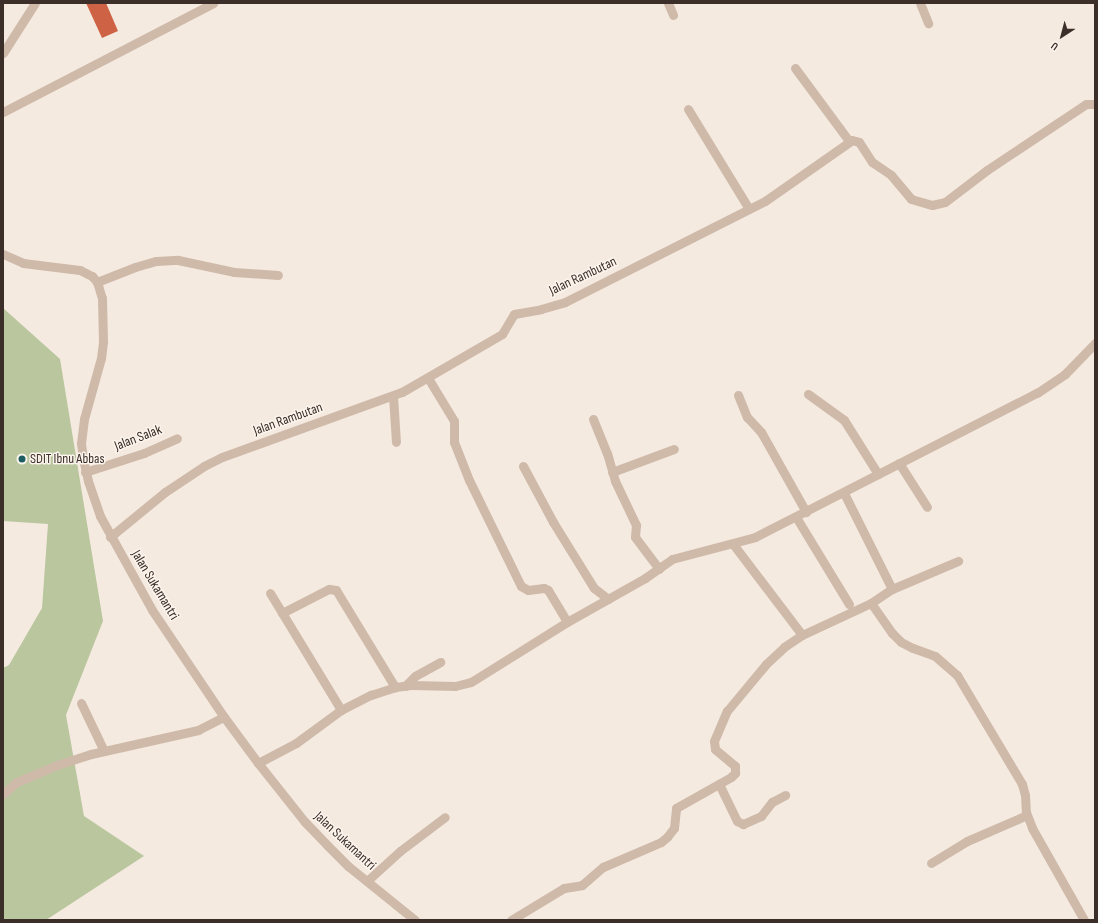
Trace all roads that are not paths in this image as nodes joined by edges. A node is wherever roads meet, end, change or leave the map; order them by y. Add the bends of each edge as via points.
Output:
1 (35, 3) edge
2 (213, 3) edge
3 (668, 3) edge
4 (920, 3) edge
5 (673, 15) dead end
6 (928, 23) dead end
7 (3, 53) edge
8 (795, 68) dead end
9 (1095, 104) edge
10 (688, 109) dead end
11 (3, 112) edge
12 (849, 141) junction
13 (749, 209) junction
14 (3, 254) edge
15 (278, 275) dead end
16 (97, 282) junction
17 (1095, 343) edge
18 (428, 378) junction
19 (808, 394) dead end
20 (738, 395) dead end
21 (393, 396) junction
22 (593, 419) dead end
23 (177, 438) dead end
24 (396, 442) dead end
25 (674, 449) dead end
26 (899, 463) junction
27 (523, 466) dead end
28 (86, 472) junction
29 (612, 472) junction
30 (878, 474) junction
31 (844, 493) junction
32 (927, 507) dead end
33 (806, 512) junction
34 (796, 516) junction
35 (110, 537) junction
36 (733, 544) junction
37 (958, 561) dead end
38 (659, 569) junction
39 (892, 589) junction
40 (270, 593) dead end
41 (608, 599) junction
42 (871, 603) junction
43 (849, 604) dead end
44 (282, 614) junction
45 (567, 622) junction
46 (802, 635) junction
47 (440, 662) dead end
48 (405, 686) junction
49 (396, 687) junction
50 (80, 703) dead end
51 (341, 710) junction
52 (224, 717) junction
53 (104, 751) junction
54 (258, 763) junction
55 (719, 784) junction
56 (3, 794) edge
57 (785, 794) dead end
58 (1027, 815) junction
59 (446, 817) dead end
60 (931, 863) dead end
61 (367, 881) junction
62 (402, 916) edge
63 (415, 920) edge
64 (511, 920) edge
65 (1084, 920) edge

1 - 7 street
2 - 11 street
3 - 5 street
4 - 6 street
8 - 12 street
9 - 12 street via 1086,104 939,204 926,205 911,199 891,175 872,162 860,142
10 - 13 street
12 - 13 street, Jalan Rambutan via 776,194
13 - 18 street, Jalan Rambutan via 565,302 514,314 502,334
14 - 16 street via 23,263 80,270 92,276
15 - 16 street via 234,272 178,260 156,261
16 - 28 street, Jalan Sukamantri via 102,298 103,342 82,431
17 - 26 street via 1066,374 1048,386
18 - 21 street, Jalan Rambutan
18 - 45 street via 454,421 454,442 468,480 521,586 528,590 548,590
19 - 30 street via 844,420
20 - 33 street via 747,417 761,432
21 - 24 street
21 - 35 street, Jalan Rambutan via 222,457 165,492
22 - 29 street
23 - 28 street, Jalan Salak via 144,453
25 - 29 street
26 - 30 street
26 - 32 street
27 - 41 street via 553,522 594,588
28 - 35 street, Jalan Sukamantri via 93,499
29 - 38 street via 636,525 635,537
30 - 31 street
31 - 33 street
31 - 39 street
33 - 34 street
34 - 36 street via 756,538
34 - 43 street
35 - 52 street, Jalan Sukamantri via 152,610
36 - 38 street via 677,557
36 - 46 street
37 - 39 street
38 - 41 street
39 - 42 street
40 - 44 street
41 - 45 street
42 - 46 street
42 - 58 street via 901,642 935,656 957,675 1022,784
44 - 49 street via 329,589 336,590
44 - 51 street
45 - 48 street via 471,682 455,686
46 - 55 street via 766,664 722,718 714,747 736,770 731,777
47 - 48 street via 415,676
48 - 49 street
49 - 51 street via 371,694
50 - 53 street
51 - 54 street via 296,742
52 - 53 street via 198,730
52 - 54 street, Jalan Sukamantri
53 - 56 street via 57,765 17,782
54 - 61 street, Jalan Sukamantri via 305,822 348,866
55 - 57 street via 737,821 741,824 761,816 772,802
55 - 64 street via 675,809 674,828 664,840 603,867 582,885 564,888
58 - 60 street via 967,841
58 - 65 street via 1037,839
59 - 61 street via 400,851
61 - 62 street, Jalan Sukamantri
62 - 63 street, Jalan Sukamantri

